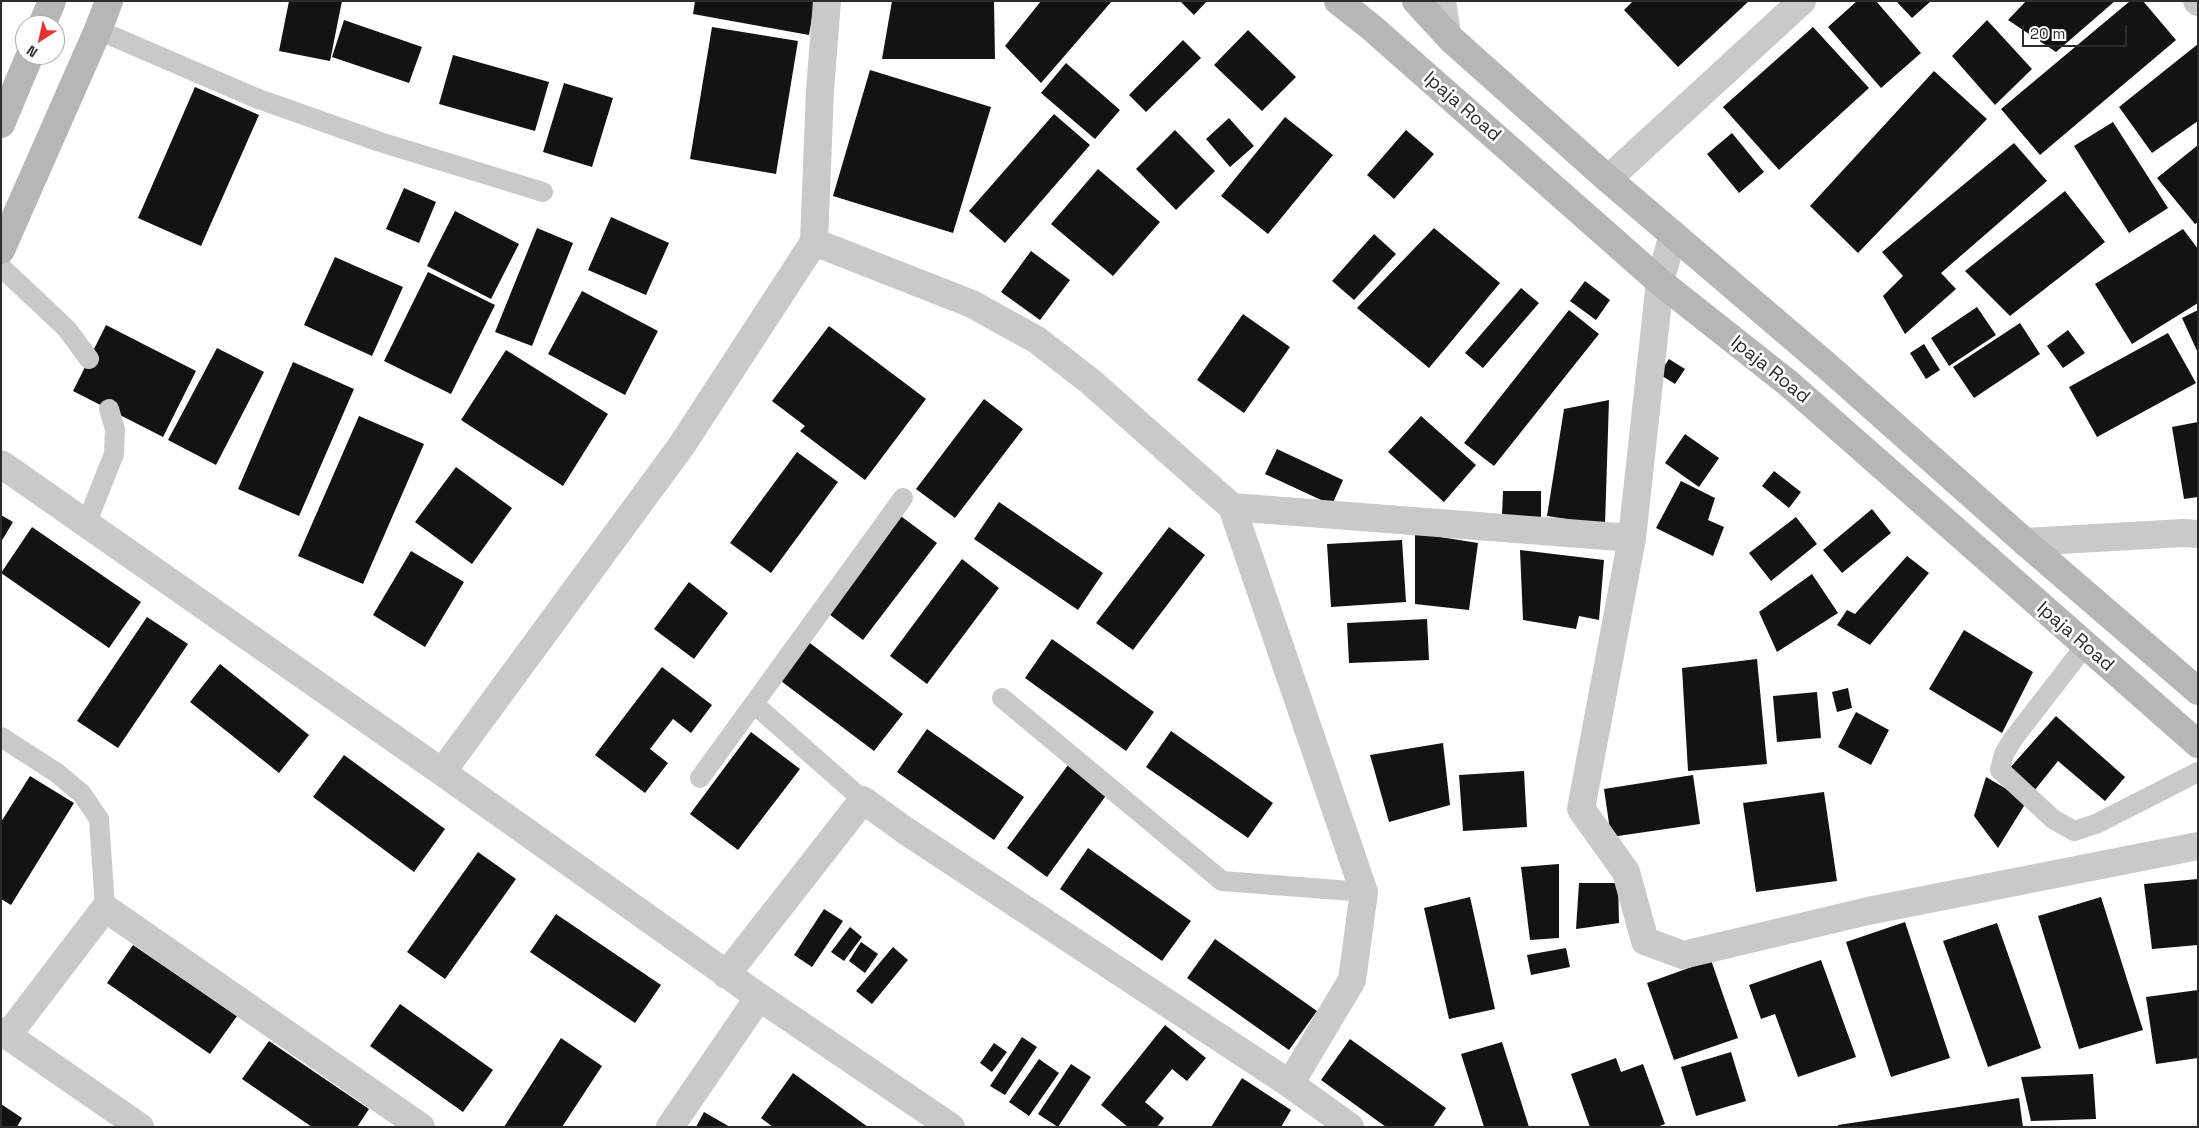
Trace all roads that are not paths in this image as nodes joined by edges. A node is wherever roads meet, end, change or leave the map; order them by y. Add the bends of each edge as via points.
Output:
1 (52, 1) edge
2 (109, 1) edge
3 (828, 1) edge
4 (1338, 1) edge
5 (1416, 1) edge
6 (1446, 1) edge
7 (1802, 1) edge
8 (46, 15) edge
9 (98, 30) junction
10 (1452, 40) junction
11 (26, 65) edge
12 (1, 124) edge
13 (1608, 179) junction
14 (543, 192) dead end
15 (1673, 234) junction
16 (814, 242) junction
17 (1, 250) edge
18 (1, 268) edge
19 (1660, 282) junction
20 (89, 359) dead end
21 (109, 409) dead end
22 (1, 464) edge
23 (903, 498) dead end
24 (1232, 507) junction
25 (87, 522) junction
26 (2198, 534) edge
27 (1632, 538) junction
28 (2025, 542) junction
29 (2085, 646) junction
30 (2198, 691) edge
31 (1002, 698) dead end
32 (754, 704) junction
33 (1, 737) edge
34 (2198, 744) edge
35 (442, 772) junction
36 (2198, 772) edge
37 (700, 778) dead end
38 (863, 800) junction
39 (2198, 846) edge
40 (1364, 892) junction
41 (105, 908) junction
42 (726, 974) junction
43 (759, 997) junction
44 (5, 1033) edge
45 (1290, 1084) junction
46 (140, 1127) edge
47 (421, 1127) edge
48 (670, 1127) edge
49 (951, 1127) edge
50 (1350, 1127) edge

1 - 8 main road
2 - 9 main road
3 - 16 street via 820,90
4 - 19 main road, Ipaja Road
5 - 10 main road, Ipaja Road
6 - 10 lane
7 - 13 street
9 - 14 lane via 256,98 380,142
9 - 17 main road
10 - 13 main road, Ipaja Road
11 - 12 main road
13 - 15 main road, Ipaja Road
15 - 19 street
15 - 28 main road, Ipaja Road
16 - 24 street via 972,304 1037,340 1091,382
16 - 35 street via 682,445
18 - 20 lane via 66,329
19 - 27 street
19 - 29 main road, Ipaja Road via 1788,383
21 - 25 lane via 115,430 114,454
22 - 25 street
23 - 32 lane
24 - 27 street
24 - 40 street
25 - 35 street
26 - 28 street
27 - 39 street via 1581,809 1626,872 1645,941 1683,955 1868,912
28 - 30 main road, Ipaja Road
29 - 34 main road, Ipaja Road
29 - 36 lane via 2013,739 2000,770 2053,819 2074,831 2096,824
31 - 40 lane via 1222,881
32 - 37 lane
32 - 38 lane
33 - 41 lane via 57,773 82,794 99,819
35 - 42 street
38 - 42 street
38 - 45 street
40 - 45 street via 1352,980
41 - 44 street
41 - 47 street
42 - 43 street
43 - 48 street
43 - 49 street
44 - 46 street
45 - 50 street

